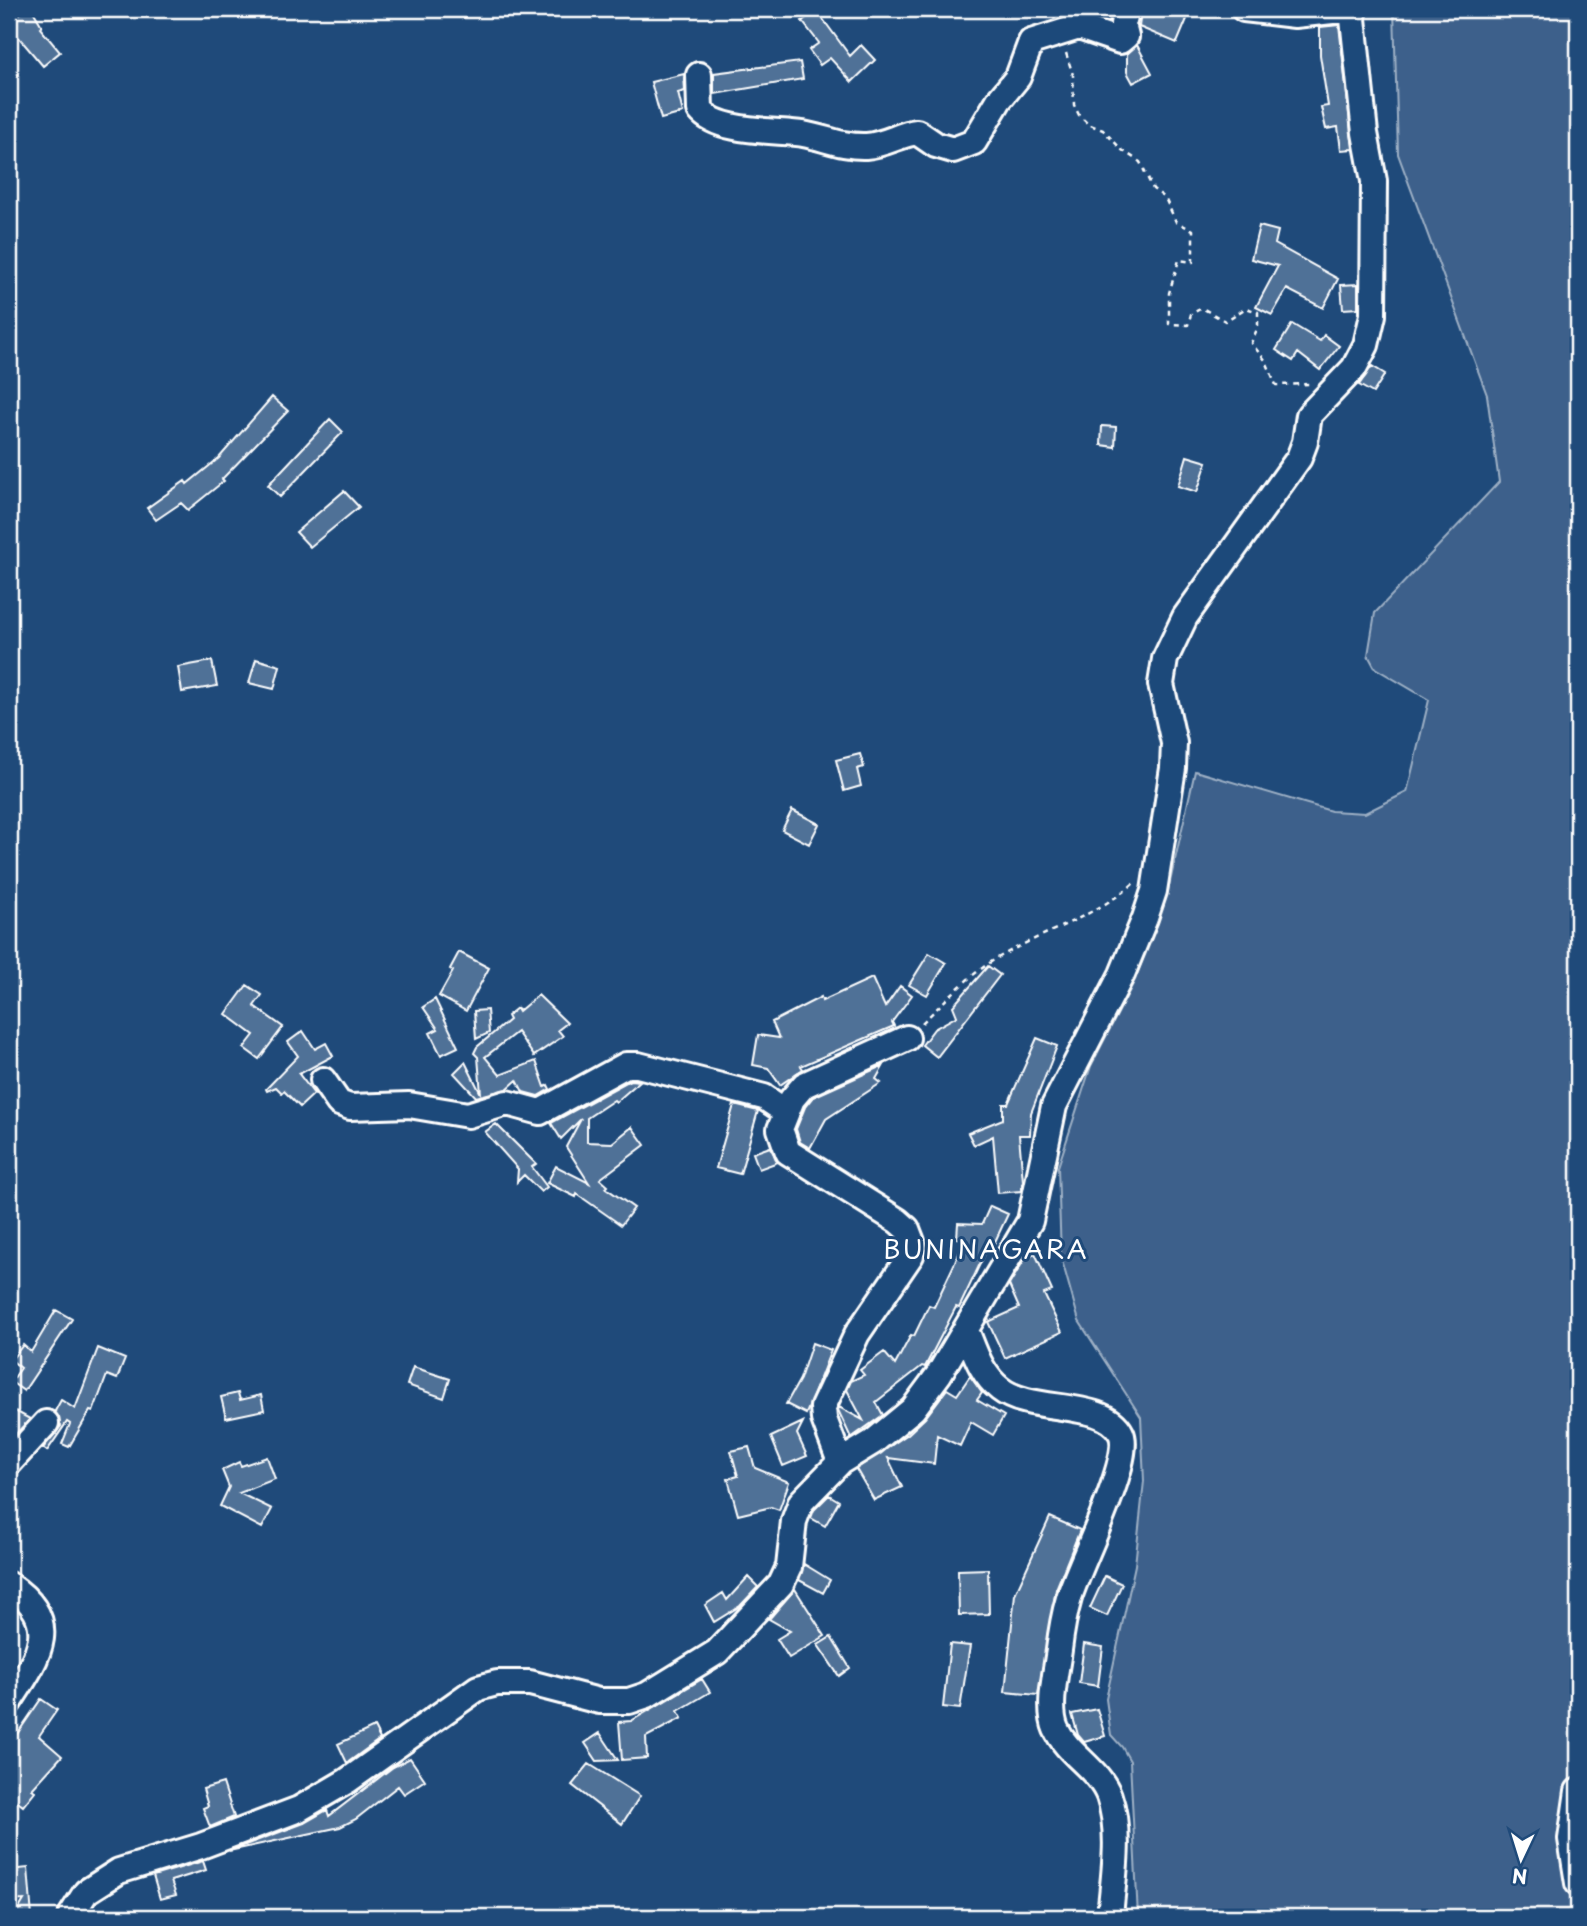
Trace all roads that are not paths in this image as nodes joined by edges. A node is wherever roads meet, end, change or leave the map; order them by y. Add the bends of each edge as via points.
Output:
1 (1127, 9) edge
2 (1244, 9) edge
3 (1351, 9) edge
4 (699, 75) dead end
5 (907, 1038) road end
6 (323, 1080) dead end
7 (786, 1112) junction
8 (967, 1330) junction
9 (46, 1423) dead end
10 (840, 1462) junction
11 (9, 1463) edge
12 (9, 1585) edge
13 (9, 1702) edge
14 (1578, 1791) edge
15 (1578, 1883) edge
16 (70, 1917) edge
17 (1110, 1917) edge

1 - 4 street via 1126,36 1120,41 1079,27 1031,42 1018,77 999,100 981,135 953,150 917,132 883,144 838,145 806,135 724,123 700,110
2 - 3 street via 1309,15
3 - 8 street via 1374,181 1375,288 1366,345 1354,368 1308,415 1299,458 1185,617 1165,659 1161,684 1174,743 1159,860 1145,918 1122,974 1054,1106 1030,1221
5 - 7 street via 804,1085
6 - 7 street via 339,1102 350,1107 409,1105 468,1115 507,1103 540,1112 626,1065 638,1065 764,1097
7 - 10 street via 780,1129 788,1152 898,1221 912,1242 907,1266 857,1334 824,1407
8 - 10 street via 913,1409
8 - 17 street via 980,1366 1000,1389 1018,1400 1106,1418 1123,1436 1116,1477 1069,1597 1054,1696 1056,1729 1104,1784 1112,1807 1115,1838
9 - 11 street
10 - 16 street via 801,1502 789,1567 773,1594 717,1651 665,1685 614,1703 530,1683 478,1688 347,1781 299,1809 214,1842 119,1871 86,1892
12 - 13 street via 36,1610 41,1636 33,1665
14 - 15 street via 1572,1839

